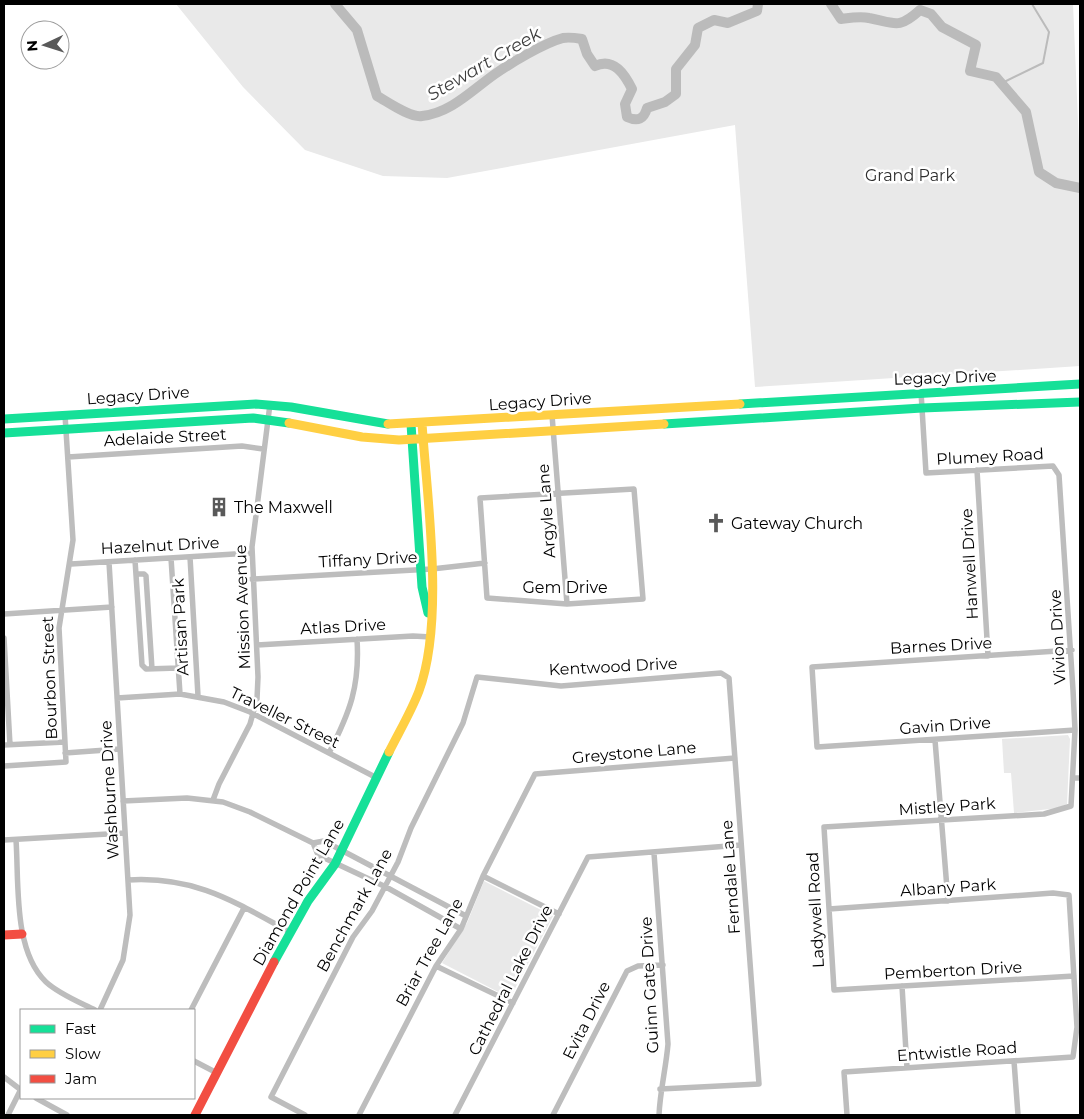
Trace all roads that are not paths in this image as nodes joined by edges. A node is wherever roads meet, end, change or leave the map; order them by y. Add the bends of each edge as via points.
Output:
1 (1080, 384) edge
2 (921, 392) junction
3 (1080, 402) edge
4 (270, 404) junction
5 (751, 404) junction
6 (922, 408) junction
7 (65, 415) junction
8 (552, 416) junction
9 (4, 419) edge
10 (268, 419) junction
11 (752, 419) junction
12 (411, 424) junction
13 (422, 424) junction
14 (66, 430) junction
15 (553, 431) junction
16 (4, 433) edge
17 (423, 439) junction
18 (412, 440) junction
19 (263, 449) junction
20 (68, 456) junction
21 (1056, 468) joint
22 (977, 470) junction
23 (559, 494) junction
24 (252, 553) junction
25 (190, 557) junction
26 (171, 558) junction
27 (134, 560) junction
28 (109, 562) junction
29 (485, 563) junction
30 (71, 564) junction
31 (421, 570) junction
32 (432, 570) junction
33 (136, 574) junction
34 (252, 579) junction
35 (567, 604) junction
36 (112, 607) junction
37 (60, 610) junction
38 (4, 614) edge
39 (431, 622) junction
40 (431, 637) junction
41 (4, 638) edge
42 (357, 639) junction
43 (257, 645) junction
44 (1072, 650) junction
45 (988, 656) junction
46 (178, 668) junction
47 (152, 669) junction
48 (722, 673) joint
49 (477, 677) joint
50 (180, 694) junction
51 (198, 696) junction
52 (117, 698) junction
53 (254, 714) junction
54 (1075, 730) junction
55 (935, 740) junction
56 (65, 742) junction
57 (7, 745) edge
58 (817, 747) joint
59 (120, 749) junction
60 (65, 752) junction
61 (329, 753) junction
62 (735, 758) junction
63 (4, 766) edge
64 (1073, 768) junction
65 (1080, 768) edge
66 (535, 774) joint
67 (377, 778) junction
68 (1072, 778) junction
69 (1080, 778) edge
70 (214, 800) junction
71 (123, 801) junction
72 (1071, 806) joint
73 (942, 820) junction
74 (824, 827) joint
75 (125, 833) junction
76 (4, 840) edge
77 (16, 840) junction
78 (313, 843) junction
79 (741, 845) junction
80 (342, 851) junction
81 (654, 853) junction
82 (335, 864) junction
83 (483, 876) junction
84 (390, 877) junction
85 (128, 880) junction
86 (386, 887) junction
87 (948, 901) junction
88 (244, 908) junction
89 (829, 909) junction
90 (559, 914) junction
91 (466, 916) junction
92 (461, 929) junction
93 (290, 932) junction
94 (22, 934) junction
95 (4, 935) edge
96 (663, 965) junction
97 (436, 966) junction
98 (1074, 976) junction
99 (902, 986) junction
100 (834, 990) joint
101 (513, 1003) junction
102 (93, 1009) edge
103 (100, 1009) edge
104 (192, 1009) edge
105 (1014, 1061) junction
106 (195, 1062) edge
107 (907, 1068) junction
108 (217, 1073) junction
109 (4, 1077) edge
110 (20, 1088) edge
111 (660, 1089) junction
112 (20, 1091) edge
113 (38, 1099) edge
114 (8, 1115) edge
115 (67, 1115) edge
116 (195, 1115) edge
117 (305, 1115) edge
118 (359, 1115) edge
119 (455, 1115) edge
120 (553, 1115) edge
121 (659, 1115) edge
122 (847, 1115) edge
123 (1018, 1115) edge

1 - 2 main road, Legacy Drive
2 - 5 main road, Legacy Drive
2 - 6 street
3 - 6 main road, Legacy Drive
4 - 7 main road, Legacy Drive
4 - 10 street, Mission Avenue
4 - 12 main road, Legacy Drive via 365,423
5 - 8 main road, Legacy Drive
5 - 11 main road
6 - 11 main road, Legacy Drive
6 - 22 street, Plumey Road via 926,473
7 - 9 main road, Legacy Drive
7 - 14 street, Bourbon Street
8 - 13 main road, Legacy Drive
8 - 15 street, Argyle Lane
10 - 14 main road, Legacy Drive
10 - 18 main road, Legacy Drive via 354,437
10 - 19 street, Mission Avenue
11 - 15 main road, Legacy Drive
12 - 13 main road, Legacy Drive
12 - 18 main road, Diamond Point Lane
13 - 17 main road, Diamond Point Lane
14 - 16 main road, Legacy Drive
14 - 20 street, Bourbon Street
15 - 17 main road, Legacy Drive
15 - 23 street, Argyle Lane
17 - 18 main road, Legacy Drive
17 - 32 main road, Diamond Point Lane
18 - 31 main road, Diamond Point Lane
19 - 20 street, Adelaide Street via 242,446
19 - 24 street, Mission Avenue
20 - 30 street, Bourbon Street via 73,540
21 - 22 street, Plumey Road
21 - 44 street, Vivion Drive via 1062,498
22 - 45 street, Hanwell Drive
23 - 29 street via 480,498
23 - 35 street, Argyle Lane
23 - 35 street, Gem Drive via 634,489 642,599
24 - 25 street, Hazelnut Drive
24 - 34 street, Mission Avenue
25 - 26 street, Hazelnut Drive
25 - 51 street, Artisan Park
26 - 27 street, Hazelnut Drive
26 - 46 street, Artisan Park
27 - 28 street, Hazelnut Drive
27 - 33 street
28 - 30 street, Hazelnut Drive
28 - 36 street, Washburne Drive
29 - 32 street, Tiffany Drive
29 - 35 street, Gem Drive via 487,598
30 - 37 street, Bourbon Street
31 - 32 street, Tiffany Drive
31 - 34 street, Tiffany Drive
31 - 39 main road, Diamond Point Lane
32 - 39 main road, Diamond Point Lane
33 - 47 street via 142,665
33 - 47 street via 146,576
34 - 43 street, Mission Avenue
36 - 37 street
36 - 52 street, Washburne Drive
37 - 38 street
37 - 56 street, Bourbon Street
39 - 40 main road, Diamond Point Lane
40 - 42 street, Atlas Drive
40 - 67 main road, Diamond Point Lane via 420,690
41 - 57 street
42 - 43 street, Atlas Drive
42 - 61 street via 358,674 353,702
43 - 53 street, Mission Avenue via 259,684
44 - 45 street, Barnes Drive
44 - 54 street, Vivion Drive
45 - 58 street, Barnes Drive via 812,667
46 - 47 street
46 - 50 street, Artisan Park
48 - 49 street, Kentwood Drive via 560,686
48 - 62 street, Ferndale Lane via 729,678
49 - 84 street, Benchmark Lane via 463,723
50 - 51 street, Traveller Street
50 - 52 street, Traveller Street
51 - 53 street, Traveller Street
52 - 59 street, Washburne Drive
53 - 61 street, Traveller Street
53 - 70 street, Mission Avenue
54 - 55 street, Gavin Drive
54 - 64 street, Vivion Drive
55 - 58 street, Gavin Drive
55 - 73 street
56 - 57 street
56 - 60 street, Bourbon Street
59 - 60 street
59 - 71 street, Washburne Drive
60 - 63 street, Bourbon Street via 66,762
61 - 67 street, Traveller Street
62 - 66 street, Greystone Lane
62 - 79 street, Ferndale Lane
64 - 65 street
64 - 68 street, Vivion Drive
66 - 83 street, Briar Tree Lane
67 - 80 main road, Diamond Point Lane
68 - 69 street
68 - 72 street, Vivion Drive
70 - 71 street
70 - 78 street via 250,812
71 - 75 street, Washburne Drive
72 - 73 street, Mistley Park via 1044,814
73 - 74 street, Mistley Park
73 - 87 street
74 - 89 street, Ladywell Road
75 - 77 street
75 - 85 street, Washburne Drive
76 - 77 street
77 - 94 street
78 - 80 street via 324,841
78 - 82 street via 318,854
79 - 81 street
79 - 111 street, Ferndale Lane via 759,1084
80 - 82 main road, Diamond Point Lane
80 - 84 street
81 - 90 street, Cathedral Lake Drive via 588,857
81 - 96 street, Guinn Gate Drive
82 - 86 street
82 - 93 main road, Diamond Point Lane
83 - 90 street
83 - 91 street, Briar Tree Lane
84 - 86 street, Benchmark Lane
84 - 91 street
85 - 88 street via 160,879 187,883
85 - 103 street, Washburne Drive via 130,915 125,951
86 - 92 street
86 - 117 street, Benchmark Lane via 353,937 271,1097
87 - 89 street, Albany Park
87 - 98 street, Albany Park via 1053,893 1069,895
88 - 93 street
88 - 104 street
89 - 100 street, Ladywell Road
90 - 101 street, Cathedral Lake Drive
91 - 92 street, Briar Tree Lane
92 - 97 street, Briar Tree Lane
93 - 108 main road, Diamond Point Lane
94 - 95 main road
94 - 102 street via 29,960 41,977 56,990
96 - 111 street, Guinn Gate Drive via 668,1044
96 - 120 street, Evita Drive via 632,968 624,975
97 - 101 street
97 - 118 street, Briar Tree Lane
98 - 99 street, Pemberton Drive
98 - 105 street, Entwistle Road via 1077,1027 1073,1057
99 - 100 street, Pemberton Drive
99 - 107 street
101 - 119 street, Cathedral Lake Drive
105 - 107 street, Entwistle Road
105 - 123 street
106 - 108 street
107 - 122 street, Entwistle Road via 844,1072
108 - 116 main road, Diamond Point Lane
109 - 110 street
111 - 121 street, Guinn Gate Drive
112 - 114 street
113 - 115 street

